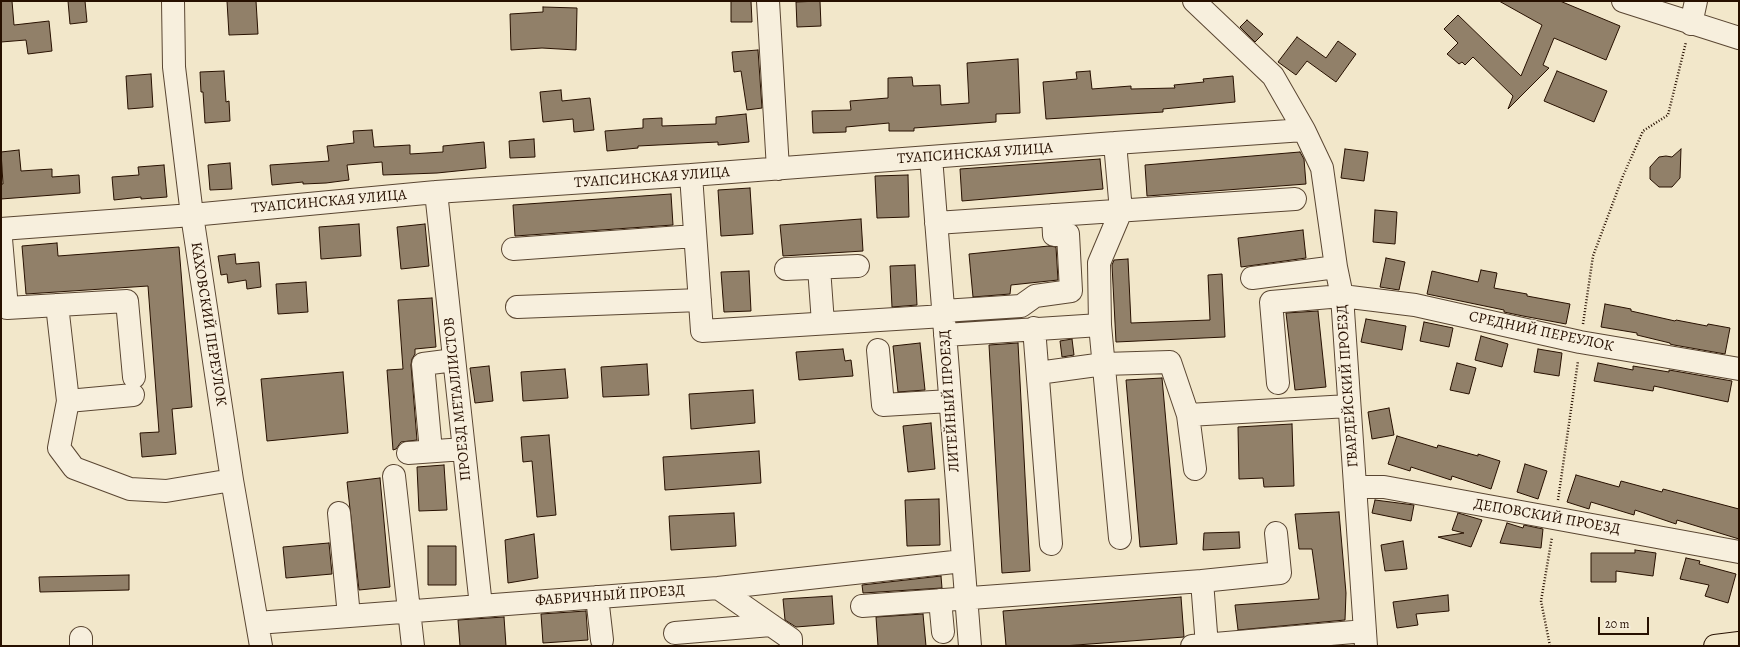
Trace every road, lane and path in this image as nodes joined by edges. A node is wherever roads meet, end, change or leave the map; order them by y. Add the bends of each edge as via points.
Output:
1 (173, 1) edge
2 (768, 1) edge
3 (1194, 1) edge
4 (1623, 1) edge
5 (1696, 1) edge
6 (1691, 24) junction
7 (1739, 38) edge
8 (1304, 130) junction
9 (1115, 143) junction
10 (931, 157) junction
11 (778, 169) junction
12 (691, 175) junction
13 (436, 192) junction
14 (1295, 199) dead end
15 (1121, 211) junction
16 (192, 215) junction
17 (1053, 215) junction
18 (936, 223) junction
19 (1, 229) edge
20 (696, 236) junction
21 (1, 240) edge
22 (513, 249) dead end
23 (858, 266) dead end
24 (1336, 267) junction
25 (819, 268) junction
26 (786, 269) dead end
27 (1252, 278) dead end
28 (1342, 296) junction
29 (700, 300) junction
30 (57, 305) junction
31 (517, 307) dead end
32 (4, 308) edge
33 (944, 321) junction
34 (823, 323) junction
35 (1100, 325) junction
36 (1034, 328) junction
37 (1580, 342) junction
38 (878, 350) dead end
39 (454, 360) junction
40 (1104, 364) junction
41 (1739, 369) edge
42 (1038, 373) junction
43 (1278, 383) dead end
44 (68, 401) junction
45 (950, 401) junction
46 (1349, 406) junction
47 (1188, 415) junction
48 (464, 449) junction
49 (431, 451) junction
50 (408, 453) dead end
51 (1195, 469) dead end
52 (394, 476) dead end
53 (232, 480) junction
54 (1355, 487) junction
55 (339, 513) dead end
56 (1556, 518) junction
57 (1276, 533) dead end
58 (1120, 538) dead end
59 (1051, 544) dead end
60 (1739, 552) edge
61 (963, 561) junction
62 (1202, 581) junction
63 (718, 588) junction
64 (597, 597) junction
65 (967, 598) junction
66 (940, 600) junction
67 (481, 606) junction
68 (862, 606) dead end
69 (409, 611) junction
70 (349, 616) junction
71 (257, 623) junction
72 (771, 625) junction
73 (943, 632) dead end
74 (675, 634) dead end
75 (1366, 638) edge
76 (602, 640) dead end
77 (1739, 643) edge
78 (261, 646) edge
79 (413, 646) edge
80 (791, 646) edge
81 (970, 646) edge
82 (1202, 646) edge
83 (1550, 646) edge
84 (1715, 646) edge

1 - 16 street, КАХОВСКИЙ ПЕРЕУЛОК via 174,67
2 - 11 street
3 - 8 street, ГВАРДЕЙСКИЙ ПРОЕЗД via 1273,76
4 - 6 street
5 - 6 street
6 - 7 street
6 - 37 path via 1668,115 1643,131 1593,256
8 - 9 street, ТУАПСИНСКАЯ УЛИЦА
8 - 24 street, ГВАРДЕЙСКИЙ ПРОЕЗД via 1322,168
9 - 10 street, ТУАПСИНСКАЯ УЛИЦА
9 - 15 street
10 - 11 street, ТУАПСИНСКАЯ УЛИЦА
10 - 18 street, ЛИТЕЙНЫЙ ПРОЕЗД
11 - 12 street, ТУАПСИНСКАЯ УЛИЦА
12 - 13 street, ТУАПСИНСКАЯ УЛИЦА
12 - 20 street
13 - 16 street, ТУАПСИНСКАЯ УЛИЦА
13 - 39 street, ПРОЕЗД МЕТАЛЛИСТОВ
14 - 15 street
15 - 17 street
15 - 35 street via 1099,263
16 - 19 street, ТУАПСИНСКАЯ УЛИЦА
16 - 53 street, КАХОВСКИЙ ПЕРЕУЛОК
17 - 18 street
17 - 33 street via 1054,235 1068,234 1071,291 1035,296 1021,306
18 - 33 street, ЛИТЕЙНЫЙ ПРОЕЗД
20 - 22 street
20 - 29 street
21 - 32 street
23 - 25 street
24 - 27 street
24 - 28 street, ГВАРДЕЙСКИЙ ПРОЕЗД
25 - 26 street
25 - 34 street
28 - 37 street, СРЕДНИЙ ПЕРЕУЛОК via 1415,305
28 - 43 street, СРЕДНИЙ ПЕРЕУЛОК via 1271,302
28 - 46 street, ГВАРДЕЙСКИЙ ПРОЕЗД
29 - 31 street
29 - 34 street via 702,331
30 - 32 street
30 - 44 street
30 - 44 street via 127,301 134,386
33 - 34 street
33 - 36 street
33 - 45 street, ЛИТЕЙНЫЙ ПРОЕЗД
35 - 36 street
35 - 40 street
36 - 42 street
37 - 41 street, СРЕДНИЙ ПЕРЕУЛОК
37 - 56 path
38 - 45 street via 883,405
39 - 48 street, ПРОЕЗД МЕТАЛЛИСТОВ
39 - 49 street via 423,364
40 - 42 street
40 - 47 street via 1170,362
40 - 58 street
42 - 59 street
44 - 53 street via 59,448 74,468 130,489 166,491
45 - 61 street, ЛИТЕЙНЫЙ ПРОЕЗД
46 - 47 street
46 - 54 street, ГВАРДЕЙСКИЙ ПРОЕЗД
47 - 51 street
48 - 49 street
48 - 67 street, ПРОЕЗД МЕТАЛЛИСТОВ
49 - 50 street
52 - 69 street
53 - 71 street, КАХОВСКИЙ ПЕРЕУЛОК
54 - 56 street, ДЕПОВСКИЙ ПРОЕЗД via 1384,487
54 - 75 street, ГВАРДЕЙСКИЙ ПРОЕЗД
55 - 70 street
56 - 60 street, ДЕПОВСКИЙ ПРОЕЗД
56 - 83 path via 1542,601
57 - 62 street via 1280,573
61 - 63 street, ФАБРИЧНЫЙ ПРОЕЗД
61 - 65 street, ЛИТЕЙНЫЙ ПРОЕЗД
62 - 65 street
62 - 82 street
63 - 64 street, ФАБРИЧНЫЙ ПРОЕЗД
63 - 72 street
64 - 67 street, ФАБРИЧНЫЙ ПРОЕЗД
64 - 76 street
65 - 66 street
65 - 81 street, ЛИТЕЙНЫЙ ПРОЕЗД
66 - 68 street
66 - 73 street
67 - 69 street, ФАБРИЧНЫЙ ПРОЕЗД
69 - 70 street, ФАБРИЧНЫЙ ПРОЕЗД
69 - 79 street
70 - 71 street, ФАБРИЧНЫЙ ПРОЕЗД
71 - 78 street, КАХОВСКИЙ ПЕРЕУЛОК
72 - 74 street
72 - 80 street via 791,639
75 - 82 street
77 - 84 main road

